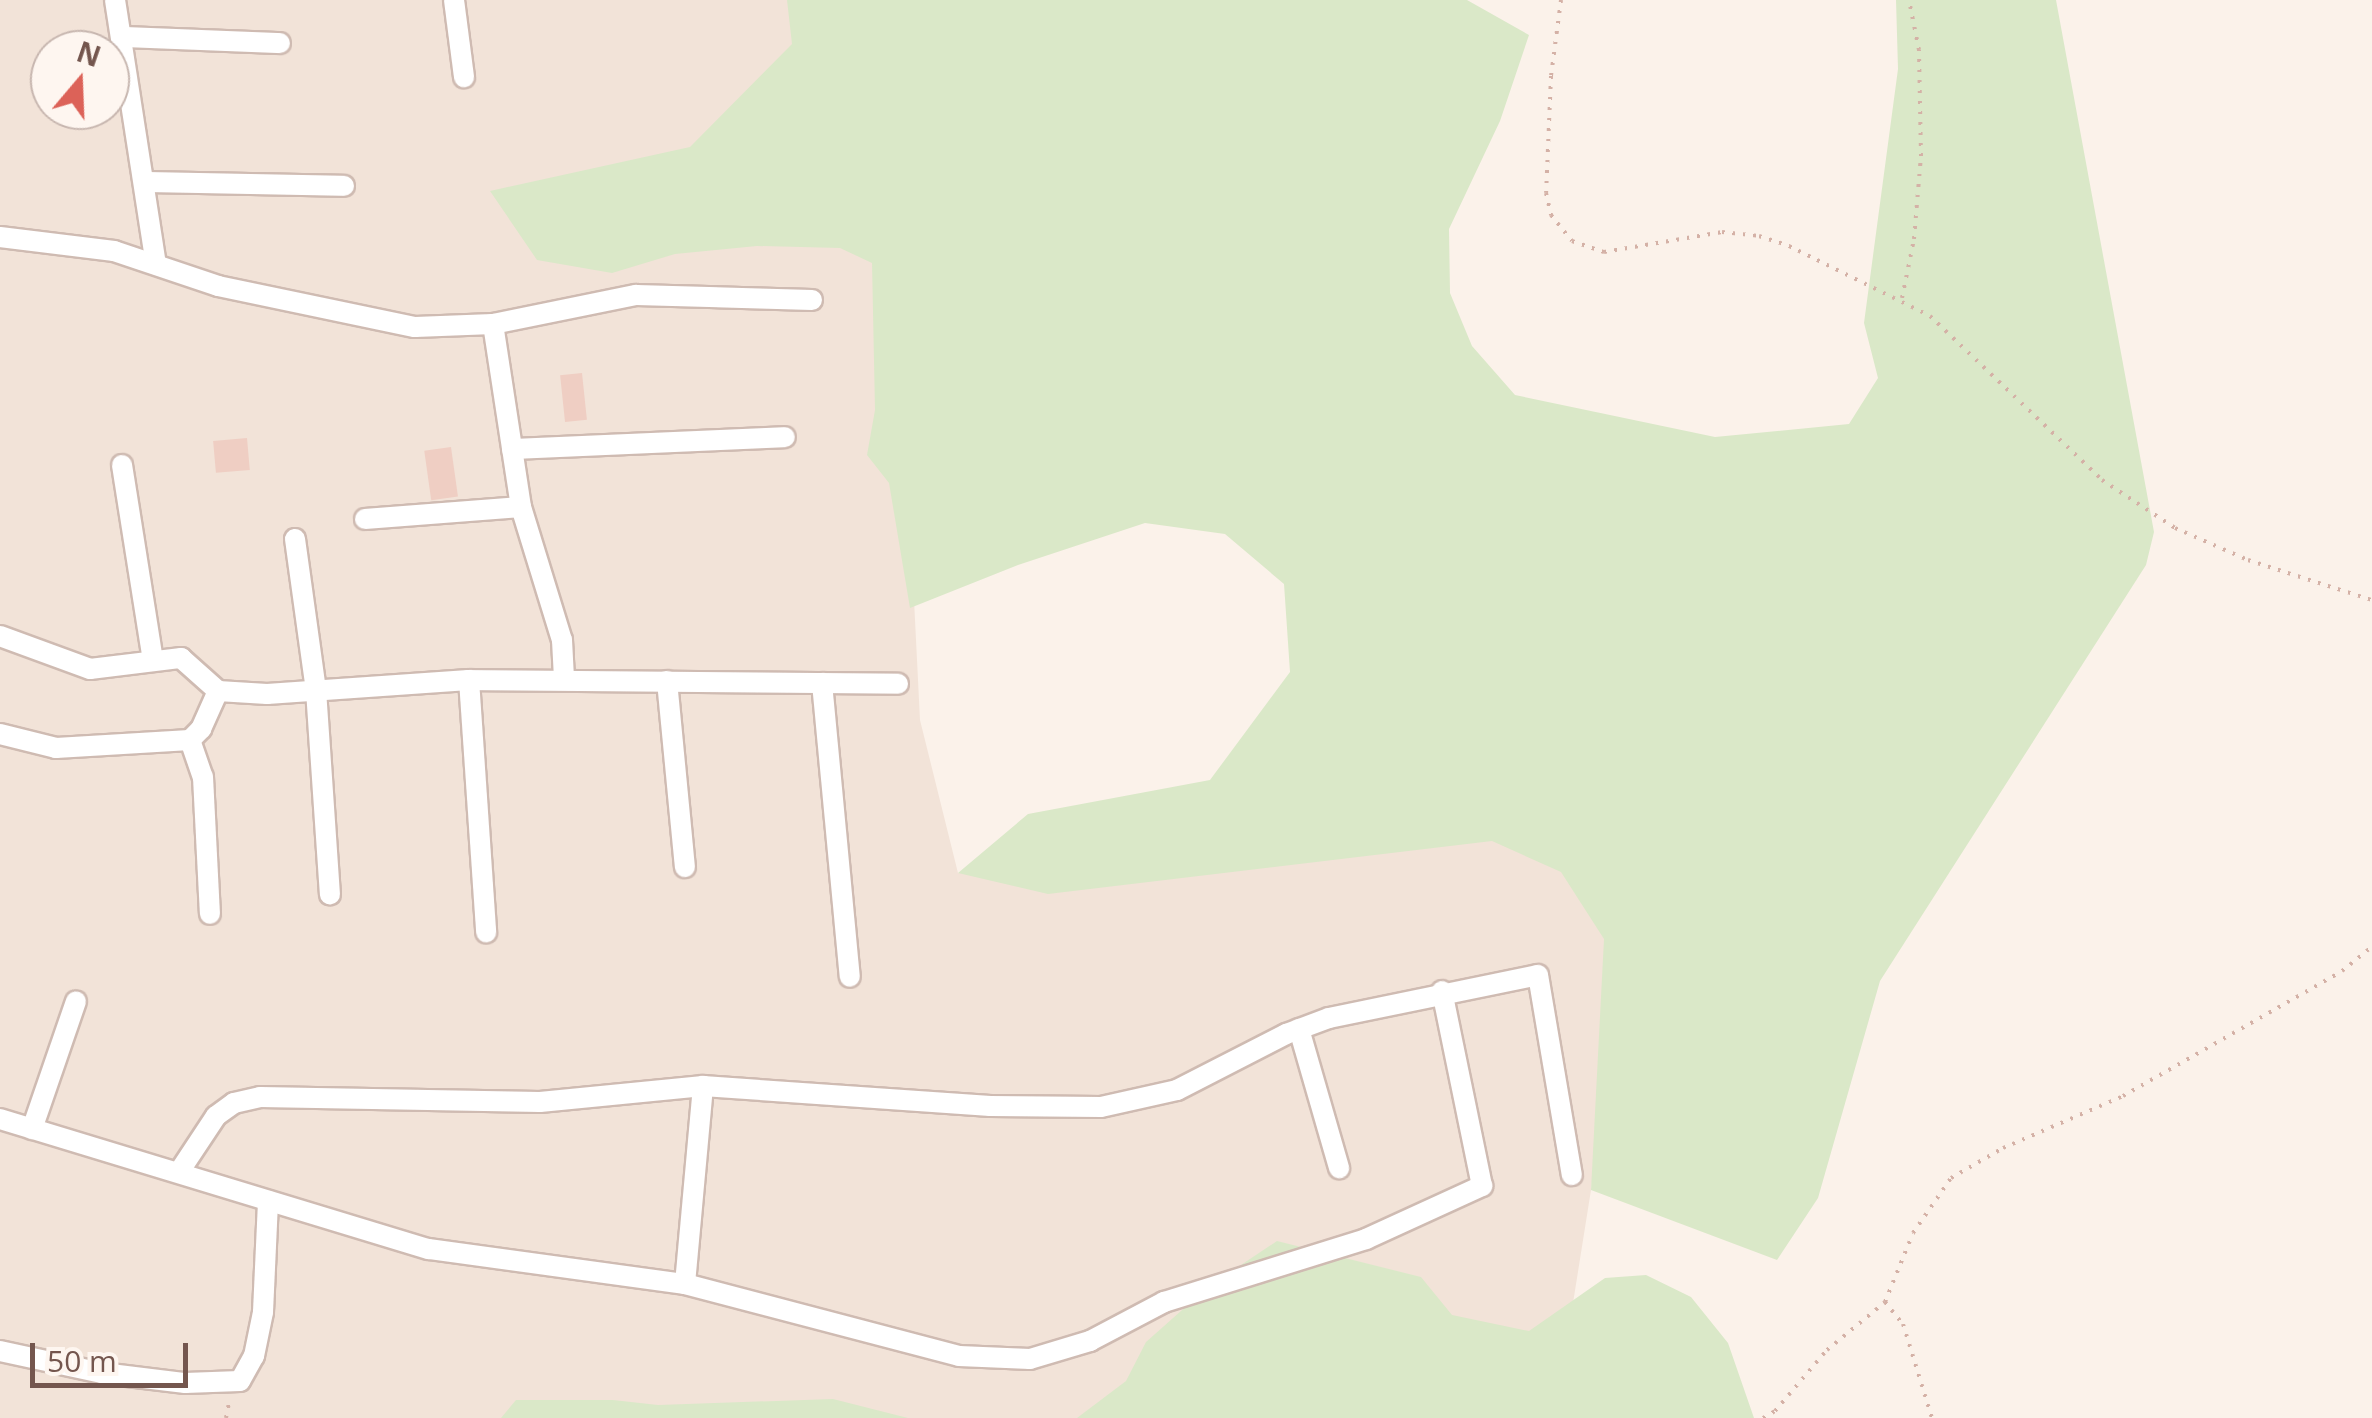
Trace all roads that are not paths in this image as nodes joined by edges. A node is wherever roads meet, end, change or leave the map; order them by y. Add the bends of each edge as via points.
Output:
1 (115, 0) edge
2 (454, 0) edge
3 (121, 30) edge
4 (130, 37) edge
5 (280, 43) dead end
6 (464, 77) dead end
7 (130, 90) edge
8 (144, 182) junction
9 (344, 186) dead end
10 (0, 237) edge
11 (156, 264) junction
12 (812, 300) dead end
13 (492, 324) junction
14 (786, 437) dead end
15 (512, 449) junction
16 (122, 465) dead end
17 (521, 507) junction
18 (365, 520) dead end
19 (295, 539) dead end
20 (0, 636) edge
21 (154, 661) junction
22 (564, 679) junction
23 (468, 680) junction
24 (667, 681) junction
25 (822, 683) junction
26 (898, 684) dead end
27 (316, 690) junction
28 (218, 691) junction
29 (0, 734) edge
30 (190, 740) junction
31 (685, 867) dead end
32 (330, 894) dead end
33 (210, 914) dead end
34 (486, 932) dead end
35 (850, 977) dead end
36 (1442, 991) junction
37 (76, 1001) dead end
38 (1299, 1029) junction
39 (703, 1086) junction
40 (0, 1119) edge
41 (32, 1129) junction
42 (1339, 1168) dead end
43 (178, 1172) junction
44 (1572, 1176) dead end
45 (268, 1201) junction
46 (685, 1284) junction
47 (0, 1351) edge

1 - 3 street
2 - 6 street
4 - 5 street
7 - 8 street
8 - 9 street
8 - 11 street
10 - 11 street via 114,251
11 - 13 street via 362,320 416,327
12 - 13 street via 636,295
13 - 15 street
14 - 15 street
15 - 17 street
16 - 21 street
17 - 18 street
17 - 22 street via 562,640
19 - 27 street
20 - 21 street via 90,669
21 - 28 street via 181,658
22 - 23 street
22 - 24 street
23 - 27 street
23 - 34 street
24 - 25 street
24 - 31 street
25 - 26 street
25 - 35 street
27 - 28 street
27 - 32 street
28 - 30 street
29 - 30 street via 56,748
30 - 33 street via 203,776
36 - 38 street
36 - 44 street via 1538,974
36 - 46 street via 1482,1186 1366,1239 1164,1302 1071,1349 1008,1360 959,1356
37 - 41 street
38 - 39 street via 1178,1090 1102,1107
38 - 42 street
39 - 43 street via 540,1102 260,1097 216,1116
39 - 46 street
40 - 41 street
41 - 43 street
43 - 45 street
45 - 46 street via 470,1258
45 - 47 street via 259,1334 248,1370 233,1383 102,1373

